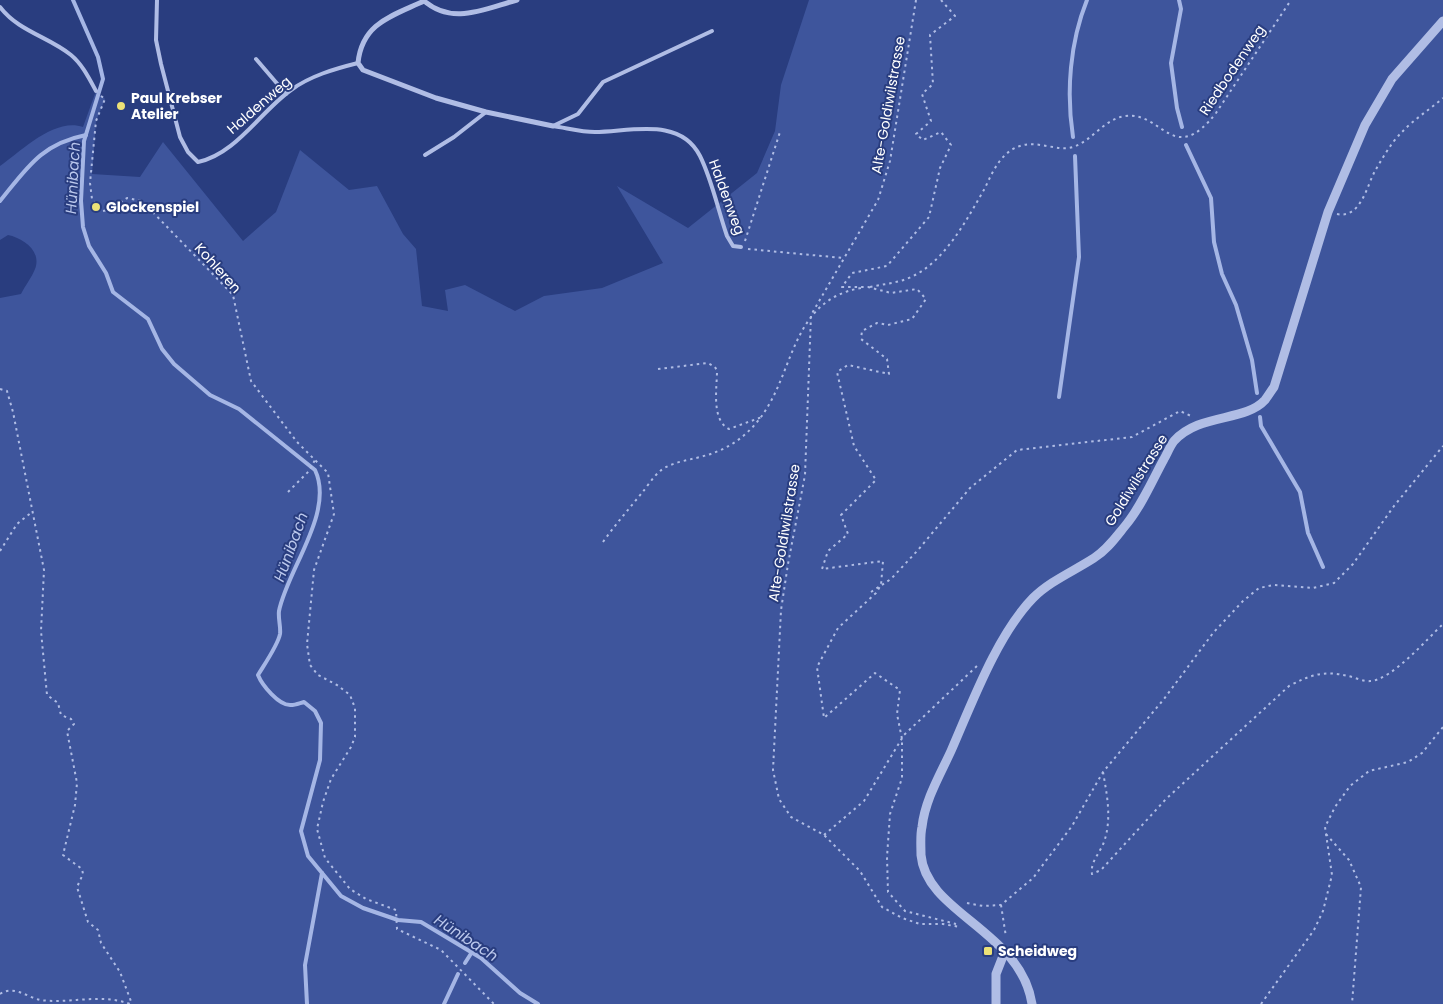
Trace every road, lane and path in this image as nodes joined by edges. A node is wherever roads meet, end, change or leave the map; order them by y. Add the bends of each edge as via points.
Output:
1 (157, 0) edge
2 (424, 0) edge
3 (518, 0) edge
4 (916, 0) edge
5 (941, 0) edge
6 (1291, 0) edge
7 (0, 7) edge
8 (1443, 22) edge
9 (712, 31) dead end
10 (256, 59) dead end
11 (358, 63) junction
12 (96, 91) dead end
13 (286, 94) junction
14 (1443, 98) edge
15 (105, 99) dead end
16 (486, 112) junction
17 (553, 126) junction
18 (780, 132) dead end
19 (425, 154) dead end
20 (1328, 212) junction
21 (741, 248) junction
22 (843, 258) junction
23 (868, 287) junction
24 (811, 315) junction
25 (658, 369) dead end
26 (0, 389) edge
27 (762, 417) junction
28 (1202, 422) junction
29 (1443, 446) edge
30 (314, 461) junction
31 (288, 492) dead end
32 (32, 512) junction
33 (603, 542) dead end
34 (0, 551) edge
35 (881, 585) junction
36 (871, 592) dead end
37 (1443, 624) edge
38 (981, 662) dead end
39 (1443, 727) edge
40 (902, 739) junction
41 (1103, 772) junction
42 (1326, 834) junction
43 (824, 835) junction
44 (966, 903) dead end
45 (1001, 904) junction
46 (960, 927) dead end
47 (983, 929) junction
48 (1005, 951) junction
49 (0, 994) edge
50 (130, 1004) edge
51 (494, 1004) edge
52 (996, 1004) edge
53 (1032, 1004) edge
54 (1261, 1004) edge
55 (1352, 1004) edge

1 - 13 lane, Haldenweg via 156,40 161,64 180,137 198,162 232,144
2 - 3 street via 438,11 459,15
2 - 11 street via 373,27 364,39
4 - 22 path, Alte-Goldiwilstrasse via 890,161 878,200
5 - 23 path via 955,16 930,35 933,84 922,94 931,120 916,134 923,140 941,132 951,145 940,168 929,217 886,266 852,273 842,287
6 - 23 path, Riedbodenweg via 1203,129 1194,135 1179,136 1165,132 1138,116 1124,116 1112,120 1073,147 1021,145 998,162 967,220 929,265 912,277
7 - 12 lane via 12,21 71,55 81,64
8 - 20 street, Goldiwilstrasse via 1392,79 1365,125
9 - 17 lane via 603,82 578,114
10 - 13 lane
11 - 13 lane, Haldenweg via 319,76
11 - 16 street, Haldenweg via 363,70 436,98
14 - 20 path via 1401,133 1355,208 1341,215
15 - 30 path, Kohleren via 96,121 90,183 92,199 103,211 127,198 142,201 233,295 251,381
16 - 17 street, Haldenweg
16 - 19 lane
17 - 21 lane, Haldenweg via 593,132 643,127 684,138 701,158 727,236 734,246
18 - 21 path via 752,225
20 - 28 street, Goldiwilstrasse via 1274,386 1264,401 1251,410
21 - 22 path
22 - 24 path, Alte-Goldiwilstrasse
23 - 24 path, Riedbodenweg via 842,293
23 - 35 path via 891,293 917,289 926,299 912,318 888,324 877,323 862,331 861,339 887,359 889,374 848,365 837,372 854,446 876,480 840,515 848,534 828,551 822,569 883,561
24 - 27 path, Riedbodenweg
24 - 43 path, Alte-Goldiwilstrasse via 806,475 781,610 773,770 779,799 791,817
25 - 27 path via 708,363 715,366 718,418 723,426 729,429
26 - 32 path via 7,391 13,412
27 - 33 path, Riedbodenweg via 746,436 728,448 660,471
28 - 35 path via 1180,411 1132,437 1017,450 970,488 918,550 891,579
28 - 47 street, Goldiwilstrasse via 1174,441 1128,523 1106,548 1035,596 1021,611 974,698 931,794 922,826 925,868 941,896
29 - 41 path via 1394,506 1353,564 1334,583 1313,588 1274,585 1258,588 1243,601 1213,633 1164,699
30 - 31 path via 309,471
30 - 51 path via 328,473 334,514 314,570 307,644 310,665 318,675 350,695 355,708 355,737 331,779 316,829 325,858 350,889 396,910 397,929 441,950
32 - 34 path via 17,524
32 - 50 path via 44,570 41,631 47,695 58,703 61,715 74,724 67,731 67,738 77,783 63,855 82,869 78,887 88,922 98,930 120,972
35 - 36 path
35 - 40 path via 838,628 817,667 824,718 875,673 900,690 897,714
37 - 41 path via 1394,670 1381,678 1370,681 1331,672 1312,674 1289,686 1166,799 1101,870 1092,874 1091,869 1108,825
38 - 40 path
39 - 42 path via 1422,753 1408,762 1369,771 1350,786 1335,807 1325,828
40 - 43 path via 864,801
40 - 47 path via 902,778 890,814 886,857 888,892 905,911
41 - 45 path via 1072,826 1047,860 1033,878
42 - 54 path via 1332,875 1324,911
42 - 55 path via 1349,860 1361,888
43 - 46 path, Alte-Goldiwilstrasse via 860,872 882,907 920,924
44 - 45 path via 983,906
45 - 48 path via 1006,933
47 - 48 street, Goldiwilstrasse
48 - 52 street via 996,974
48 - 53 street, Goldiwilstrasse via 1016,964
49 - 50 path via 12,990 42,1001 110,999

